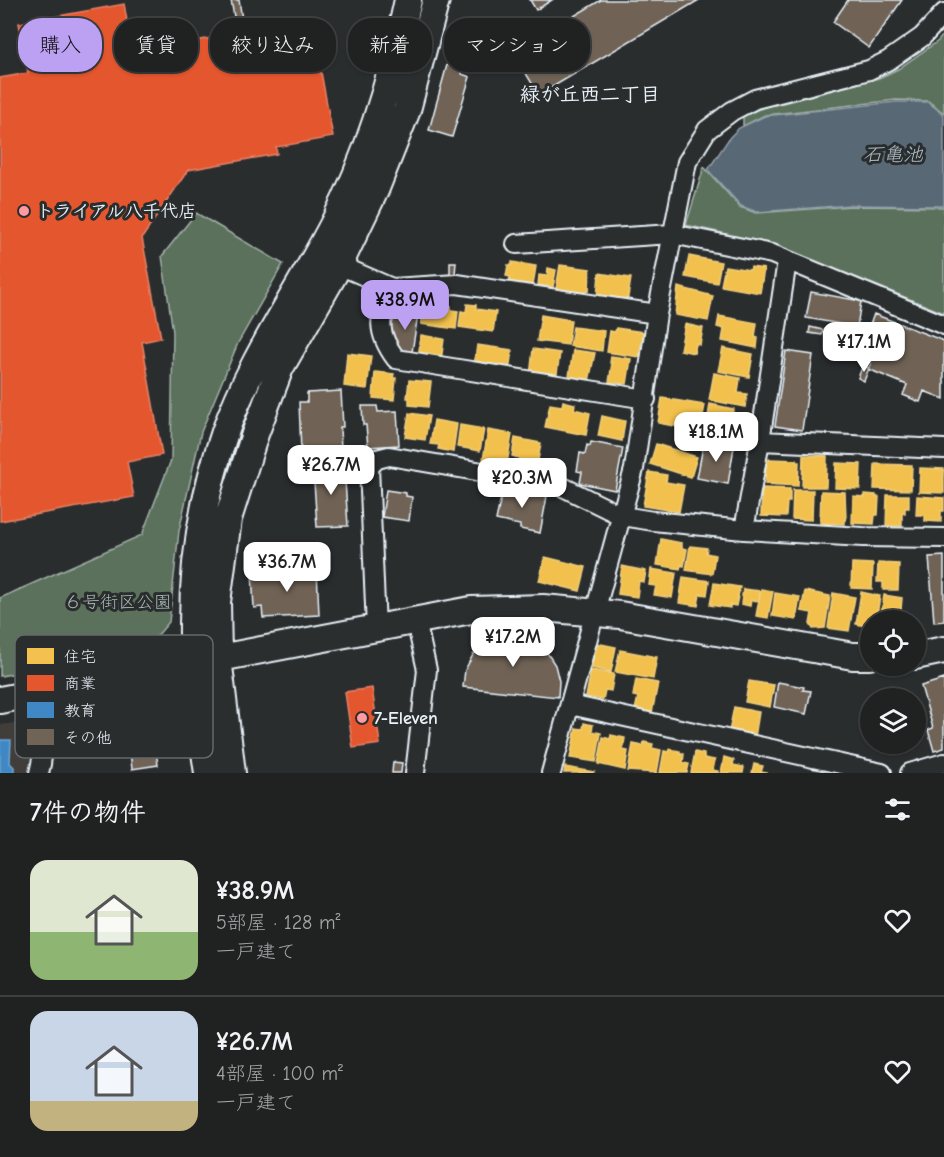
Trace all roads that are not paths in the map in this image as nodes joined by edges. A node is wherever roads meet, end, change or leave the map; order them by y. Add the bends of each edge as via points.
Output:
1 (408, 0) edge
2 (436, 0) edge
3 (944, 13) edge
4 (672, 234) junction
5 (516, 244) dead end
6 (787, 261) junction
7 (339, 265) junction
8 (392, 288) junction
9 (657, 314) junction
10 (944, 325) edge
11 (646, 399) junction
12 (760, 441) junction
13 (944, 449) edge
14 (622, 516) junction
15 (744, 530) junction
16 (944, 538) edge
17 (594, 612) junction
18 (416, 621) junction
19 (376, 628) junction
20 (196, 635) edge
21 (211, 635) edge
22 (944, 650) edge
23 (926, 654) edge
24 (860, 656) edge
25 (213, 659) edge
26 (213, 690) edge
27 (15, 698) edge
28 (0, 700) edge
29 (570, 705) junction
30 (43, 758) edge
31 (208, 758) edge
32 (944, 764) edge
33 (823, 767) edge
34 (39, 773) edge
35 (208, 773) edge
36 (232, 773) edge
37 (415, 773) edge
38 (551, 773) edge
39 (882, 773) edge
40 (910, 773) edge

1 - 20 street via 387,89 360,166 333,224 252,370 225,432 198,547 193,626
2 - 7 street via 406,110 376,188
3 - 4 street via 922,37 890,60 869,70 755,99 707,130 687,162
4 - 5 street
4 - 6 street via 772,254
4 - 9 street
6 - 10 street
6 - 12 street
7 - 8 street
7 - 21 street via 280,368 255,434 228,519
8 - 9 street via 468,285
8 - 11 street via 380,324 385,344 396,359
9 - 11 street
11 - 14 street
12 - 13 street
12 - 15 street
14 - 15 street
14 - 17 street
14 - 19 street via 559,485 389,456 377,459 369,467
15 - 16 street
17 - 18 street via 543,608 471,610
17 - 24 street
17 - 29 street
18 - 19 street
18 - 37 street via 427,670
19 - 25 street
22 - 23 street
26 - 36 street
27 - 28 street
29 - 33 street
29 - 38 street
30 - 34 street
31 - 35 street
32 - 40 street
33 - 39 street

